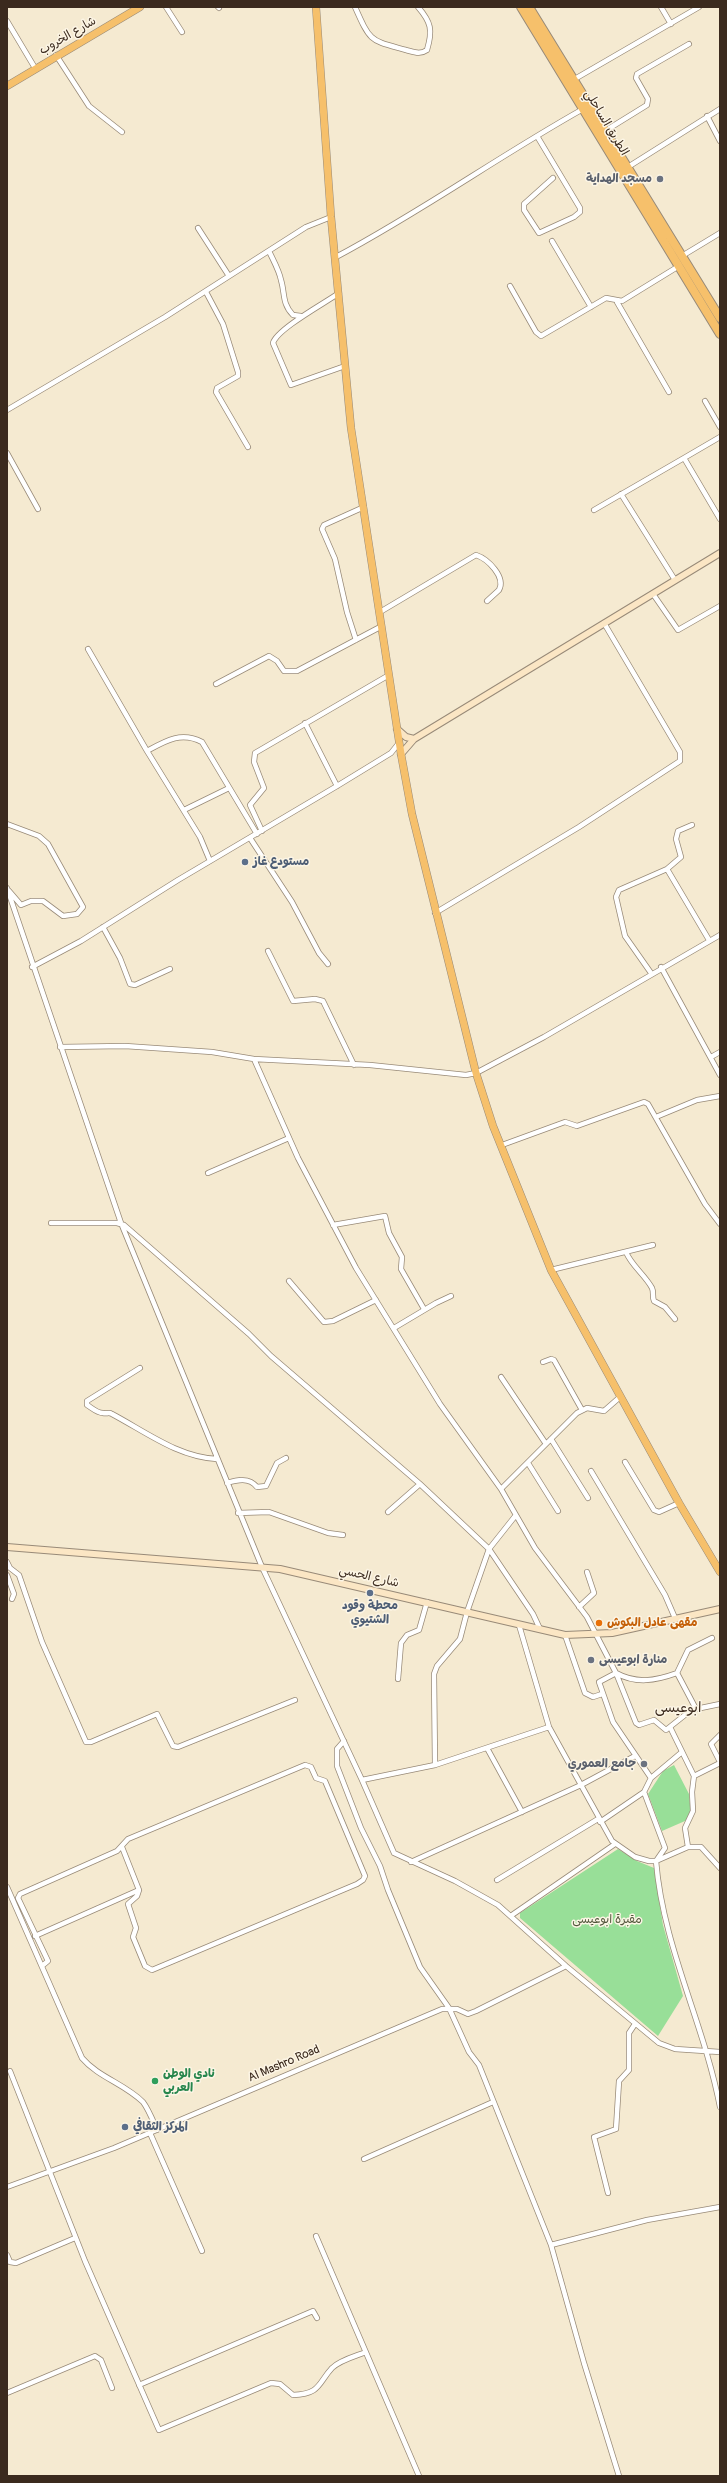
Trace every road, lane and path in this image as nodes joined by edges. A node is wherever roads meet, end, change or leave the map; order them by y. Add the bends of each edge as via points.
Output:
1 (140, 7) edge
2 (166, 7) edge
3 (316, 7) edge
4 (355, 7) edge
5 (418, 7) edge
6 (521, 7) edge
7 (529, 7) edge
8 (661, 7) edge
9 (699, 7) edge
10 (7, 21) edge
11 (671, 24) junction
12 (182, 32) dead end
13 (688, 44) dead end
14 (56, 55) junction
15 (35, 68) junction
16 (573, 80) junction
17 (7, 86) edge
18 (583, 109) junction
19 (720, 109) edge
20 (708, 116) junction
21 (605, 131) junction
22 (122, 132) dead end
23 (537, 136) junction
24 (720, 141) edge
25 (628, 167) junction
26 (553, 178) dead end
27 (331, 217) junction
28 (198, 228) dead end
29 (719, 234) edge
30 (552, 241) dead end
31 (269, 251) junction
32 (682, 256) junction
33 (336, 257) junction
34 (679, 266) junction
35 (229, 276) junction
36 (510, 286) dead end
37 (206, 292) junction
38 (340, 293) junction
39 (617, 302) junction
40 (591, 307) junction
41 (301, 316) junction
42 (720, 318) edge
43 (720, 334) edge
44 (345, 366) junction
45 (669, 392) dead end
46 (705, 401) dead end
47 (7, 410) edge
48 (720, 427) edge
49 (720, 438) edge
50 (248, 447) dead end
51 (7, 453) edge
52 (684, 458) junction
53 (621, 494) junction
54 (364, 507) junction
55 (38, 509) dead end
56 (594, 510) dead end
57 (720, 519) edge
58 (720, 553) edge
59 (675, 580) junction
60 (653, 594) junction
61 (487, 601) dead end
62 (720, 606) edge
63 (380, 612) junction
64 (604, 623) junction
65 (382, 626) junction
66 (356, 640) junction
67 (88, 649) dead end
68 (389, 675) junction
69 (216, 684) dead end
70 (305, 722) junction
71 (397, 728) junction
72 (414, 739) junction
73 (399, 743) junction
74 (147, 751) junction
75 (400, 754) junction
76 (337, 786) junction
77 (228, 788) junction
78 (184, 810) junction
79 (7, 824) edge
80 (692, 825) dead end
81 (262, 831) junction
82 (257, 834) junction
83 (250, 838) junction
84 (210, 861) junction
85 (667, 869) junction
86 (8, 889) edge
87 (435, 912) junction
88 (103, 927) junction
89 (720, 935) edge
90 (710, 940) junction
91 (268, 951) dead end
92 (328, 964) dead end
93 (32, 967) junction
94 (661, 967) junction
95 (170, 969) dead end
96 (651, 973) junction
97 (60, 1047) junction
98 (720, 1052) edge
99 (711, 1057) junction
100 (254, 1059) junction
101 (354, 1065) junction
102 (476, 1073) junction
103 (720, 1074) edge
104 (720, 1096) edge
105 (656, 1117) junction
106 (289, 1138) junction
107 (502, 1146) junction
108 (208, 1173) dead end
109 (51, 1223) dead end
110 (121, 1223) junction
111 (720, 1224) edge
112 (332, 1225) junction
113 (653, 1245) dead end
114 (626, 1252) junction
115 (551, 1270) junction
116 (289, 1281) dead end
117 (451, 1296) dead end
118 (376, 1300) junction
119 (424, 1310) junction
120 (675, 1319) dead end
121 (394, 1328) junction
122 (543, 1362) dead end
123 (140, 1368) dead end
124 (501, 1377) dead end
125 (620, 1397) junction
126 (582, 1410) junction
127 (551, 1439) junction
128 (546, 1444) junction
129 (286, 1458) dead end
130 (217, 1459) junction
131 (528, 1462) junction
132 (625, 1462) dead end
133 (591, 1471) dead end
134 (227, 1483) junction
135 (420, 1484) junction
136 (501, 1489) junction
137 (588, 1498) dead end
138 (679, 1503) junction
139 (558, 1511) dead end
140 (388, 1512) dead end
141 (238, 1513) junction
142 (516, 1515) junction
143 (343, 1535) dead end
144 (7, 1547) edge
145 (489, 1549) junction
146 (7, 1562) edge
147 (262, 1567) junction
148 (587, 1572) dead end
149 (720, 1572) edge
150 (7, 1575) edge
151 (12, 1599) dead end
152 (427, 1602) junction
153 (579, 1607) junction
154 (720, 1609) edge
155 (467, 1612) junction
156 (675, 1618) junction
157 (519, 1625) junction
158 (540, 1629) junction
159 (565, 1635) junction
160 (596, 1635) junction
161 (712, 1638) dead end
162 (616, 1673) junction
163 (677, 1673) junction
164 (398, 1679) dead end
165 (602, 1694) junction
166 (295, 1700) dead end
167 (719, 1706) edge
168 (695, 1707) junction
169 (549, 1727) junction
170 (670, 1727) junction
171 (720, 1735) edge
172 (344, 1741) junction
173 (487, 1748) junction
174 (682, 1752) junction
175 (635, 1756) junction
176 (720, 1762) edge
177 (435, 1765) junction
178 (694, 1776) junction
179 (651, 1778) junction
180 (362, 1780) junction
181 (581, 1785) junction
182 (644, 1792) junction
183 (522, 1812) junction
184 (599, 1820) junction
185 (615, 1844) junction
186 (122, 1848) junction
187 (688, 1848) junction
188 (656, 1860) junction
189 (411, 1862) junction
190 (720, 1868) edge
191 (497, 1880) dead end
192 (7, 1887) edge
193 (139, 1890) junction
194 (512, 1915) junction
195 (35, 1936) junction
196 (42, 1966) junction
197 (566, 1966) junction
198 (449, 2008) junction
199 (635, 2024) junction
200 (707, 2052) junction
201 (720, 2052) edge
202 (10, 2071) dead end
203 (493, 2102) junction
204 (720, 2107) edge
205 (157, 2130) junction
206 (150, 2133) junction
207 (364, 2159) dead end
208 (49, 2172) junction
209 (7, 2187) edge
210 (608, 2193) dead end
211 (720, 2207) edge
212 (316, 2236) dead end
213 (75, 2238) junction
214 (550, 2245) junction
215 (202, 2251) dead end
216 (7, 2255) edge
217 (317, 2318) dead end
218 (366, 2352) junction
219 (139, 2385) junction
220 (112, 2388) dead end
221 (7, 2393) edge
222 (419, 2476) edge
223 (619, 2476) edge

1 - 14 main road, شارع الخروب
2 - 12 street
3 - 27 main road
4 - 5 street via 365,29 377,43 418,53 426,50 430,22
6 - 18 highway, الطريق الساحلي
7 - 16 highway, الطريق الساحلي
8 - 11 street
9 - 11 street
10 - 15 street
11 - 16 street
13 - 21 street via 637,74 636,78 648,99 647,105
14 - 15 main road, شارع الخروب
14 - 22 street via 88,106
15 - 17 main road, شارع الخروب
16 - 21 highway, الطريق الساحلي
18 - 23 street
18 - 34 highway, الطريق الساحلي
19 - 20 street
20 - 24 street
20 - 25 street
21 - 25 highway, الطريق الساحلي
23 - 26 street via 580,208 580,212 574,218 539,233 524,210 524,204
23 - 33 street via 430,204
25 - 32 highway, الطريق الساحلي
27 - 31 street via 306,227
27 - 33 main road
28 - 35 street
29 - 32 street
30 - 40 street
31 - 35 street
31 - 41 street via 282,281 287,308 293,315
32 - 42 highway, الطريق الساحلي
33 - 38 main road
34 - 39 street
34 - 43 highway, الطريق الساحلي
35 - 37 street
36 - 40 street via 536,332 541,336
37 - 47 street
37 - 50 street via 223,324 238,372 238,376 217,388 216,392
38 - 41 street
38 - 44 main road
39 - 40 street via 609,298
39 - 45 street
41 - 44 street via 273,343 292,384
44 - 54 main road
46 - 48 street
49 - 52 street
51 - 55 street
52 - 53 street
52 - 57 street
53 - 56 street
53 - 59 street
54 - 63 main road
54 - 66 street via 324,525 322,529 336,559 346,612
58 - 59 street
59 - 60 street
60 - 62 street via 678,630
60 - 64 street
61 - 63 street via 499,590 500,580 488,562 476,555
63 - 65 main road
64 - 72 street
64 - 87 street via 678,747 680,761 579,827
65 - 66 street
65 - 68 main road
66 - 69 street via 297,671 284,671 277,661 269,656
67 - 74 street
68 - 70 street
68 - 71 main road
70 - 76 street
70 - 81 street via 259,749 254,755 254,762 264,788 250,802 250,808
71 - 72 street via 403,736
71 - 73 main road
72 - 75 street
73 - 75 main road
73 - 76 street via 391,753
74 - 77 street via 175,737 199,741 204,745
74 - 78 street
75 - 87 main road via 416,836
76 - 81 street
77 - 78 street
77 - 82 street
78 - 84 street
79 - 86 street via 39,836 48,844 84,907 76,914 64,916 43,902 31,901 21,905
80 - 85 street via 678,831 676,839 681,857
81 - 82 street
82 - 83 street
83 - 84 street
83 - 92 street via 292,902 319,953
84 - 88 street
85 - 90 street
85 - 96 street via 616,893 625,936
86 - 93 street
87 - 102 main road
88 - 93 street via 50,960
88 - 95 street via 120,958 130,984 135,985
89 - 90 street
90 - 94 street
91 - 101 street via 293,1001 323,1001
93 - 97 street
94 - 96 street
94 - 99 street
96 - 102 street via 544,1037
97 - 100 street via 125,1046 212,1052
97 - 110 street
98 - 99 street
99 - 103 street
100 - 101 street
100 - 106 street
101 - 102 street via 438,1074
102 - 107 main road
104 - 105 street via 697,1100
105 - 107 street via 648,1104 641,1102 577,1126 565,1122
105 - 111 street via 705,1204
106 - 108 street
106 - 112 street
107 - 115 main road
109 - 110 street
110 - 130 street
110 - 135 street
112 - 118 street
112 - 119 street via 386,1216 389,1233 402,1257 401,1269
113 - 114 street
114 - 115 street
114 - 120 street via 652,1290 654,1301 665,1307
115 - 125 main road
116 - 118 street via 324,1322 333,1321
117 - 119 street
118 - 121 street
119 - 121 street
121 - 136 street via 440,1404
122 - 126 street via 554,1360
123 - 130 street via 86,1401 87,1404 98,1412 111,1413 145,1434 197,1457
124 - 128 street
125 - 126 street via 604,1411 587,1408
125 - 138 main road
126 - 127 street
127 - 128 street
127 - 137 street
128 - 131 street
129 - 134 street via 277,1463 266,1486 257,1487 254,1483 238,1480
130 - 134 street
131 - 136 street
131 - 139 street
132 - 138 street via 654,1510 659,1512
133 - 156 street via 665,1595
134 - 141 street
135 - 140 street
135 - 145 street
136 - 142 street
138 - 149 main road
141 - 143 street via 269,1512 328,1533
141 - 147 street
142 - 145 street
142 - 153 street via 535,1548
144 - 147 street, شارع الحسي
145 - 155 street
145 - 158 street via 533,1614
146 - 166 street via 18,1575 42,1642 86,1742 157,1714 173,1746 178,1747
147 - 152 street, شارع الحسي
147 - 172 street
148 - 153 street via 594,1593
150 - 151 street via 14,1594
152 - 155 street, شارع الحسي
152 - 164 street via 419,1630 408,1635 401,1643
153 - 160 street
154 - 156 street, شارع الحسي
155 - 157 street, شارع الحسي
155 - 177 street via 460,1639 437,1666 434,1674
156 - 160 street, شارع الحسي
157 - 158 street, شارع الحسي
157 - 169 street
158 - 159 street, شارع الحسي
159 - 160 street, شارع الحسي
159 - 165 street via 585,1693 592,1697
160 - 162 street
161 - 163 street via 688,1650
162 - 163 street via 638,1681
162 - 165 street via 599,1682
162 - 170 street via 637,1724 654,1720 663,1730
163 - 168 street
165 - 175 street via 614,1722
167 - 168 street via 699,1709
168 - 170 street
169 - 173 street
169 - 181 street
170 - 174 street
171 - 176 street via 711,1744
172 - 180 street
172 - 198 street via 337,1749 337,1766 361,1828 380,1866 420,1967
173 - 177 street
173 - 183 street
174 - 178 street
174 - 179 street
175 - 179 street
175 - 181 street
176 - 178 street
177 - 180 street
178 - 187 street via 693,1811 685,1828
179 - 182 street
180 - 189 street via 394,1853
181 - 183 street
181 - 184 street
182 - 184 street
182 - 188 street via 665,1848
183 - 189 street
184 - 185 street
184 - 191 street
185 - 188 street via 635,1857
185 - 194 street
186 - 193 street
186 - 193 street via 128,1839 307,1765 311,1767 315,1777 325,1780 365,1874 363,1880 357,1884 154,1970 145,1966 133,1937 136,1928 128,1906
186 - 195 street via 19,1895
187 - 188 street
187 - 190 street via 701,1847
188 - 200 street via 661,1901 674,1957
189 - 194 street via 455,1880
192 - 196 street
193 - 195 street
194 - 197 street
195 - 196 street via 48,1961
196 - 205 street via 82,2058 89,2066 142,2102
197 - 198 street via 468,2014
197 - 199 street
198 - 203 street via 469,2052 479,2065
198 - 205 street, Al Mashro Road
199 - 200 street via 658,2043
199 - 210 street via 630,2033 629,2070 619,2081 616,2129 594,2137
200 - 201 street
200 - 204 street
202 - 208 street
203 - 207 street
203 - 214 street
205 - 206 street, Al Mashro Road
206 - 208 street, Al Mashro Road
206 - 215 street
208 - 209 street, Al Mashro Road
208 - 213 street
211 - 214 street via 648,2220
212 - 218 street
213 - 216 street via 16,2263 10,2262
213 - 219 street
214 - 223 street
217 - 219 street via 313,2311
218 - 219 street via 332,2368 320,2386 311,2391 293,2395 280,2384 272,2383 162,2430 158,2428
218 - 222 street
220 - 221 street via 101,2360 95,2356

